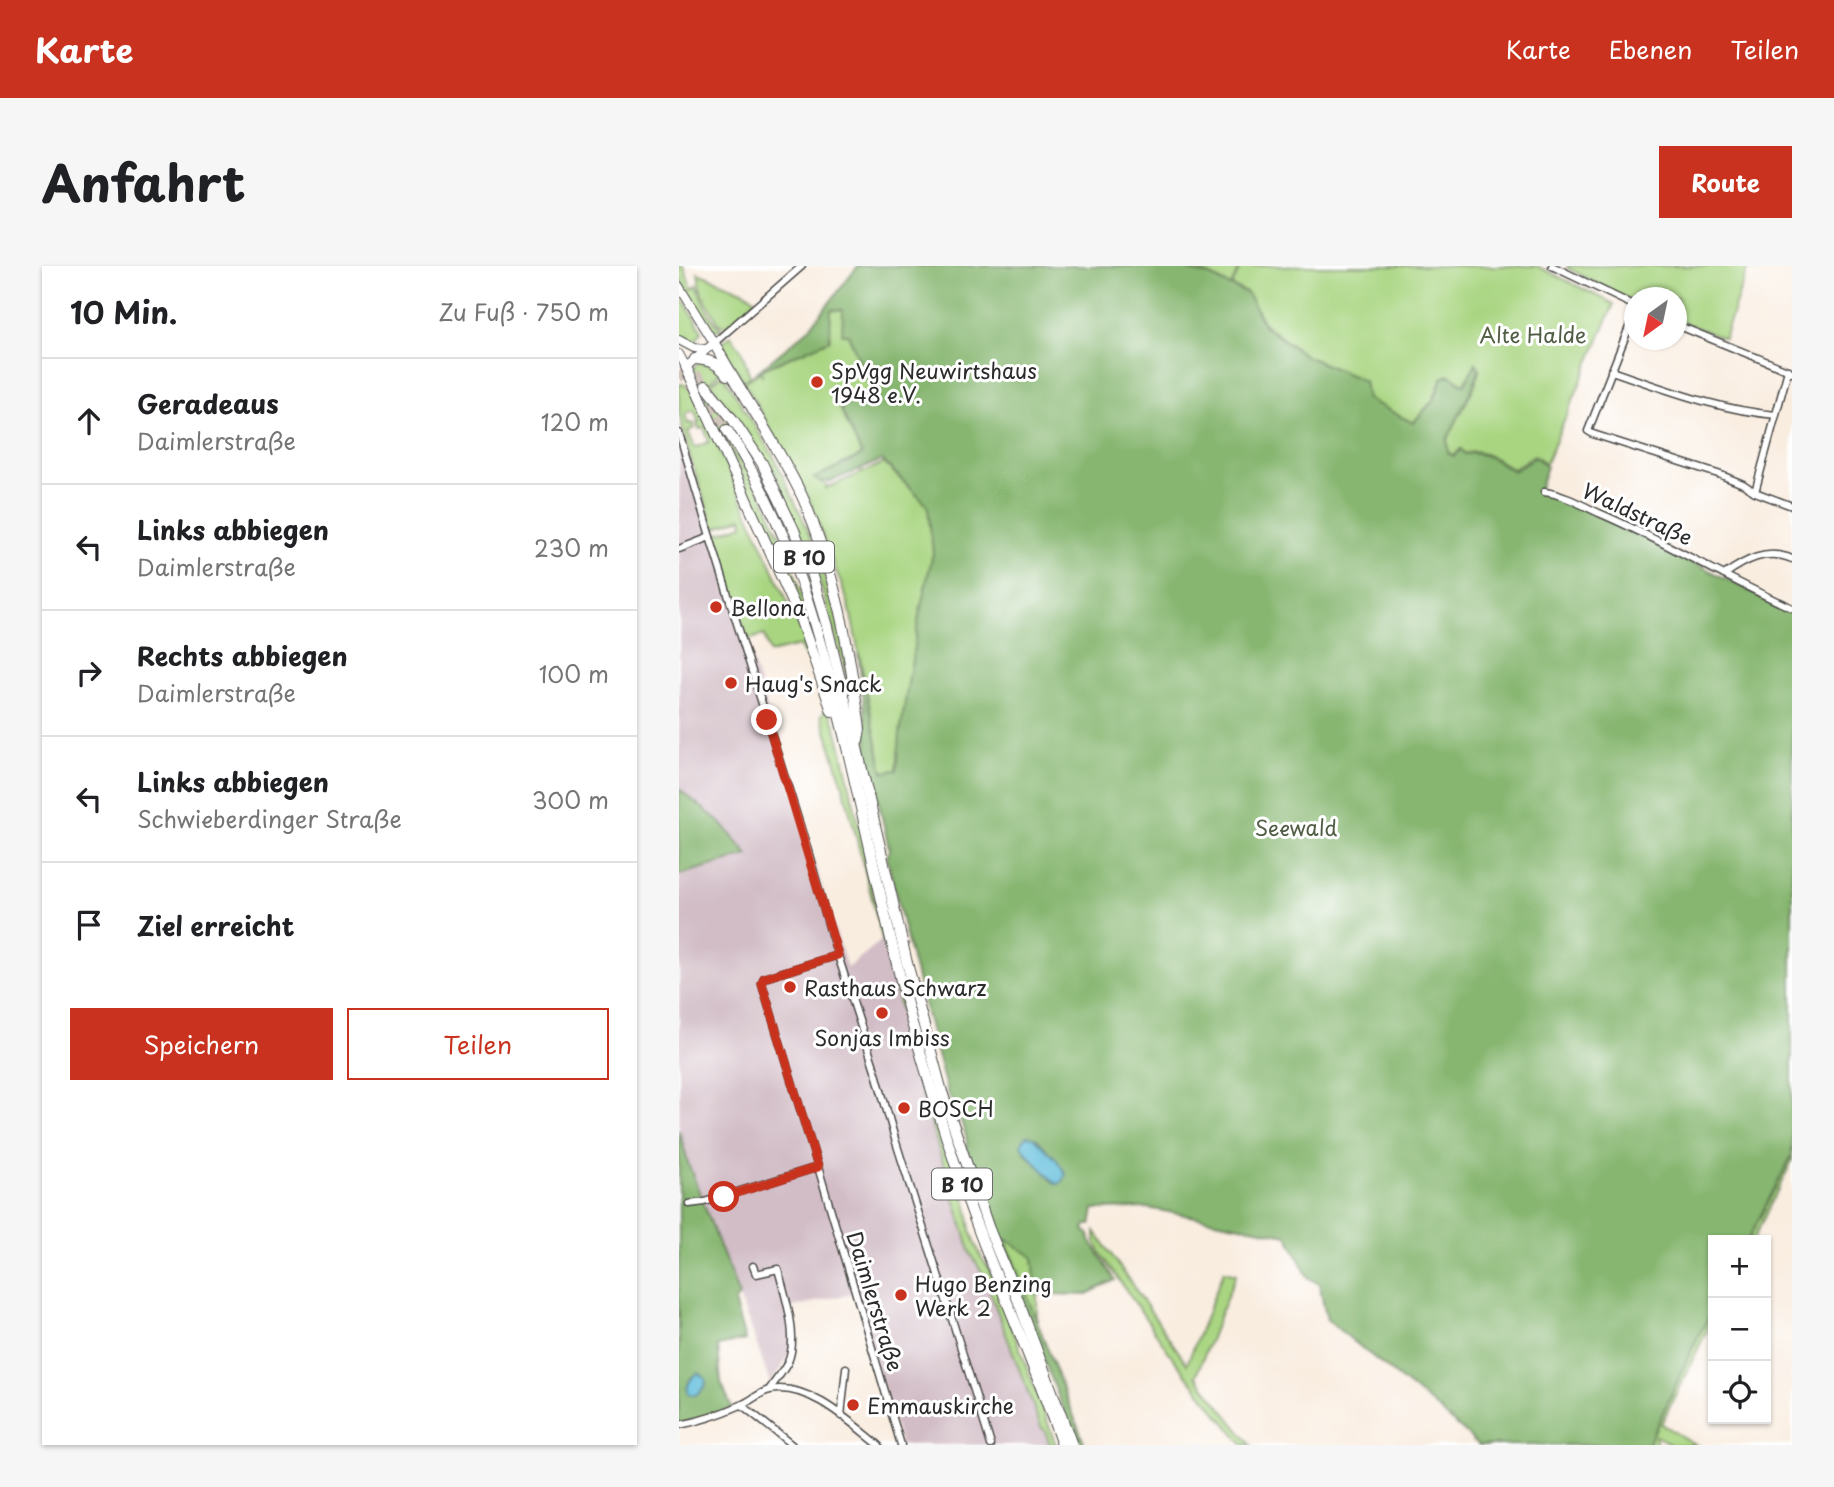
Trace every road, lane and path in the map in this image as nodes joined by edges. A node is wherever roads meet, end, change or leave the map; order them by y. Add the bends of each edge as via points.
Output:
1 (802, 266) edge
2 (1552, 266) edge
3 (679, 286) edge
4 (679, 293) edge
5 (1624, 301) edge
6 (692, 308) junction
7 (1687, 329) edge
8 (1624, 339) edge
9 (679, 340) edge
10 (710, 346) junction
11 (679, 354) edge
12 (695, 359) junction
13 (1611, 371) junction
14 (1790, 371) edge
15 (682, 374) edge
16 (701, 388) junction
17 (740, 388) junction
18 (1776, 415) junction
19 (727, 430) tunnel mouth
20 (679, 433) edge
21 (1544, 492) dead end
22 (1755, 492) junction
23 (1792, 506) edge
24 (710, 537) junction
25 (679, 548) edge
26 (1792, 559) edge
27 (1724, 575) junction
28 (1792, 608) edge
29 (857, 748) junction
30 (852, 767) junction
31 (838, 955) junction
32 (818, 1167) junction
33 (689, 1204) dead end
34 (753, 1266) dead end
35 (846, 1368) dead end
36 (769, 1390) junction
37 (742, 1405) junction
38 (841, 1416) junction
39 (679, 1425) edge
40 (792, 1445) edge
41 (879, 1445) edge
42 (901, 1445) edge
43 (991, 1445) edge
44 (1062, 1445) edge
45 (1072, 1445) edge

1 - 10 street
2 - 5 street
3 - 6 main road
4 - 6 main road
6 - 10 main road
7 - 14 street
8 - 13 street
9 - 10 main road via 688,346
10 - 12 main road
10 - 17 highway, B 10
11 - 15 main road
12 - 15 main road
12 - 17 highway, B 10 via 716,363
13 - 18 street via 1711,405
13 - 22 street via 1588,431 1721,475
14 - 18 street
15 - 16 highway, B 10
15 - 16 highway, B 10
16 - 29 highway, B 10 via 734,421 762,463 794,530 826,623
16 - 30 highway, B 10 via 800,618 843,752
17 - 29 highway, B 10 via 801,495 829,568 851,661 860,729
18 - 22 street
19 - 30 highway, B 10 via 761,486 808,599
20 - 24 street
21 - 27 street, Waldstraße via 1609,517
22 - 23 street
24 - 25 street
24 - 31 street
26 - 27 street via 1768,554 1752,557
27 - 28 street, Waldstraße
29 - 45 highway, B 10 via 942,1092
30 - 44 highway, B 10 via 933,1093 977,1226
31 - 32 street, Daimlerstraße via 764,978 762,984
31 - 43 street
32 - 33 street
32 - 42 street, Daimlerstraße
34 - 36 street via 756,1274 778,1269 790,1320 788,1361
35 - 38 street
36 - 37 street
36 - 38 street via 800,1392
37 - 39 street
37 - 40 street
38 - 41 street

